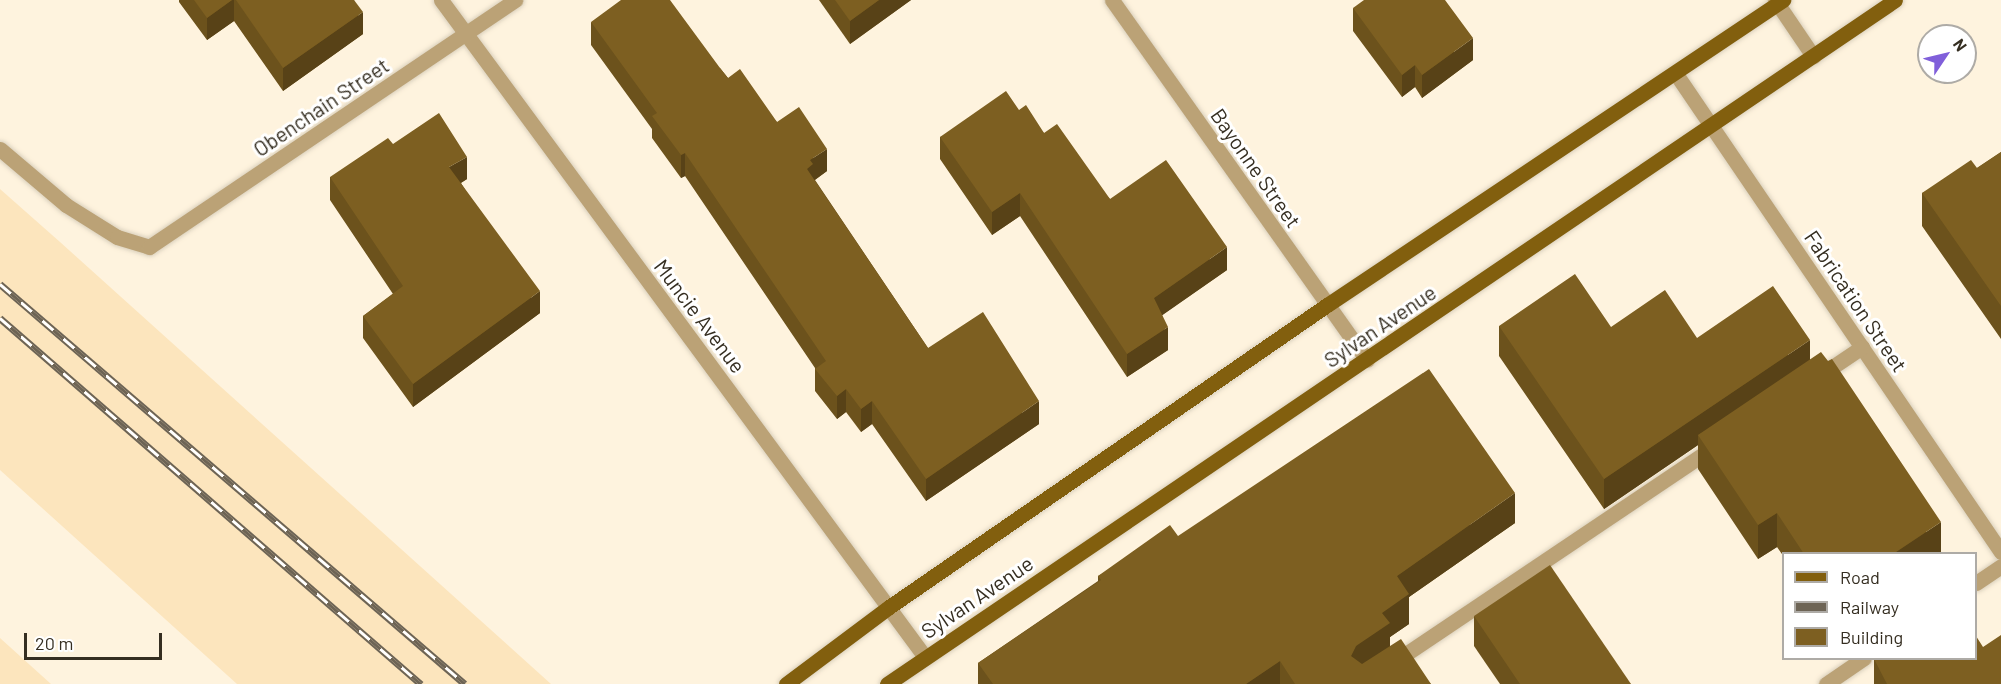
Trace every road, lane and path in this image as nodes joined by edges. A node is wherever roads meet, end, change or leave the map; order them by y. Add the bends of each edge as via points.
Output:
1 (441, 0) edge
2 (515, 0) edge
3 (1112, 0) edge
4 (1895, 0) edge
5 (1778, 1) edge
6 (466, 35) junction
7 (1814, 56) junction
8 (1676, 74) junction
9 (1712, 127) junction
10 (0, 149) edge
11 (1327, 305) junction
12 (1862, 347) junction
13 (1367, 360) junction
14 (1803, 387) edge
15 (1725, 440) edge
16 (2001, 552) edge
17 (2001, 566) edge
18 (1977, 582) edge
19 (889, 607) junction
20 (924, 657) junction
21 (1861, 660) edge
22 (786, 684) edge
23 (887, 684) edge
24 (1362, 684) edge
25 (1826, 684) edge

1 - 6 street, Muncie Avenue
2 - 6 street, Obenchain Street
3 - 11 street, Bayonne Street
4 - 7 main road, Sylvan Avenue
5 - 7 street
5 - 8 main road, Sylvan Avenue
6 - 10 street, Obenchain Street via 149,247 117,237 66,205
6 - 19 street, Muncie Avenue
7 - 9 main road, Sylvan Avenue
8 - 9 street, Fabrication Street
8 - 11 main road, Sylvan Avenue
9 - 12 street, Fabrication Street
9 - 13 main road, Sylvan Avenue
11 - 13 street, Bayonne Street
11 - 19 main road, Sylvan Avenue
12 - 14 street
12 - 16 street, Fabrication Street
13 - 20 main road, Sylvan Avenue
15 - 24 street
17 - 18 street
19 - 20 street, Muncie Avenue
19 - 22 main road, Sylvan Avenue
20 - 23 main road, Sylvan Avenue
21 - 25 street

